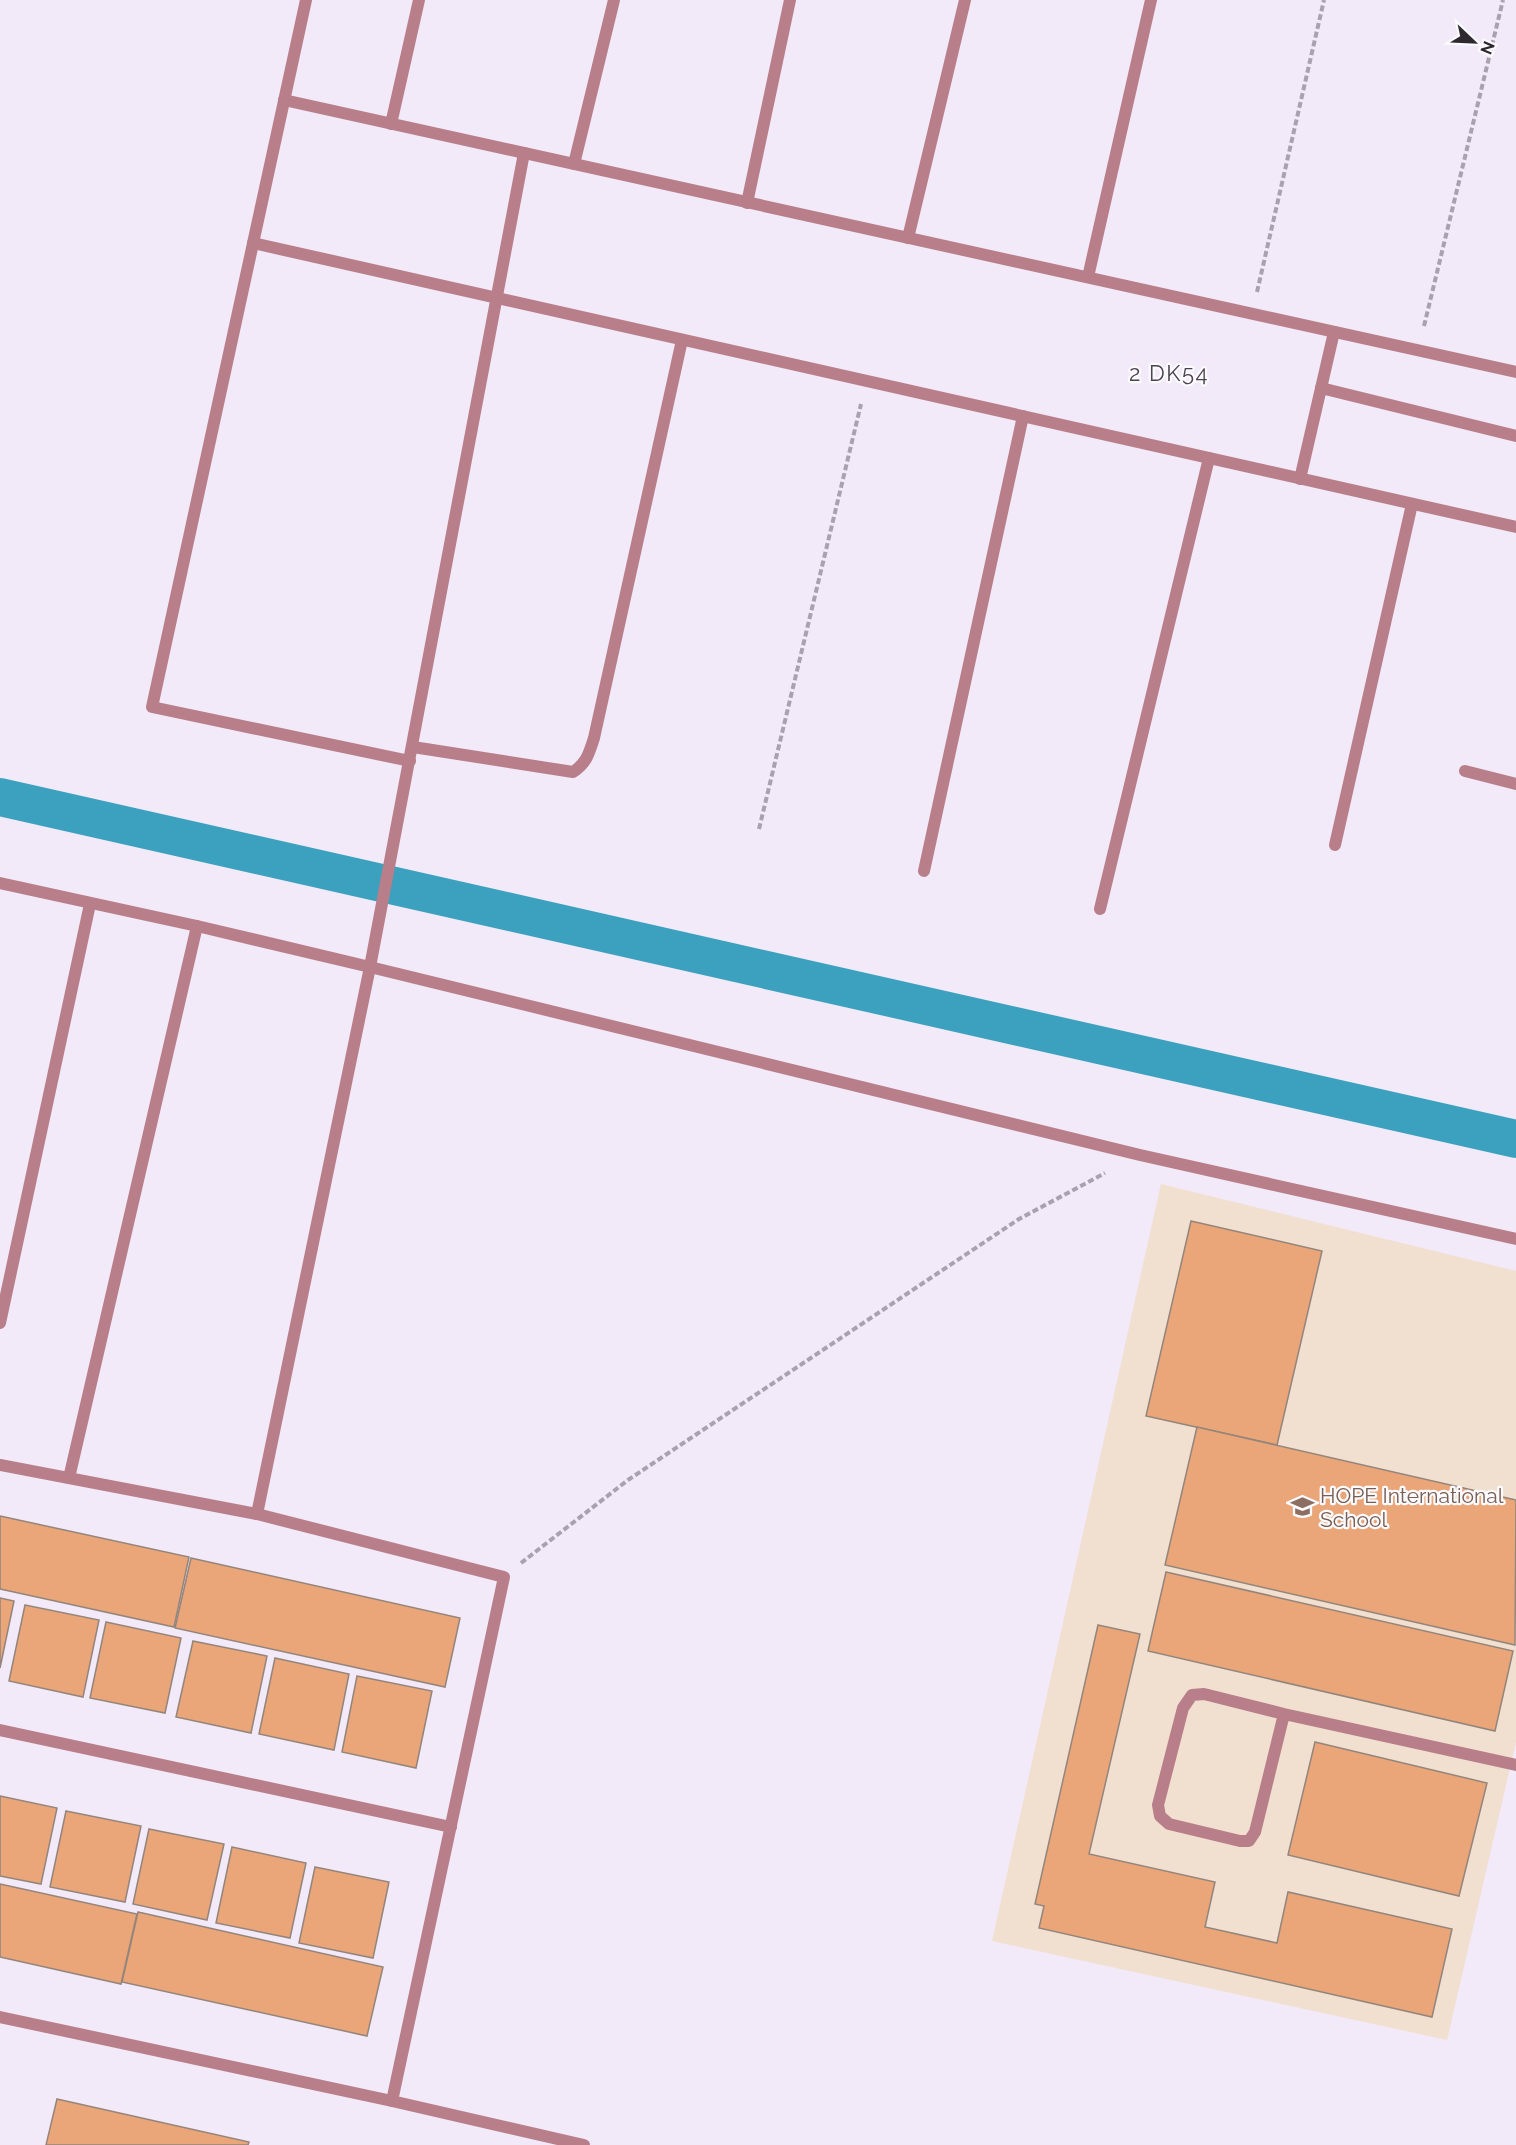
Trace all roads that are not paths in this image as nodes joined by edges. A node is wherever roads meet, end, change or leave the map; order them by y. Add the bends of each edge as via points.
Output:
1 (306, 0) edge
2 (419, 0) edge
3 (614, 0) edge
4 (790, 0) edge
5 (965, 0) edge
6 (1151, 0) edge
7 (284, 100) junction
8 (391, 124) junction
9 (524, 153) junction
10 (574, 164) junction
11 (747, 202) junction
12 (908, 238) junction
13 (253, 243) junction
14 (1088, 277) junction
15 (497, 298) junction
16 (1334, 332) junction
17 (682, 340) junction
18 (1516, 372) edge
19 (1322, 388) junction
20 (1023, 416) junction
21 (1516, 436) edge
22 (1209, 458) junction
23 (1300, 479) junction
24 (1412, 504) junction
25 (1516, 527) edge
26 (413, 747) junction
27 (410, 761) junction
28 (1466, 771) dead end
29 (1516, 784) edge
30 (1335, 845) dead end
31 (924, 871) dead end
32 (0, 883) edge
33 (90, 904) junction
34 (1100, 909) dead end
35 (198, 926) junction
36 (370, 967) junction
37 (1516, 1239) edge
38 (0, 1323) edge
39 (0, 1465) edge
40 (69, 1478) junction
41 (256, 1514) junction
42 (1284, 1714) junction
43 (0, 1730) edge
44 (1516, 1765) edge
45 (451, 1827) junction
46 (0, 2017) edge
47 (392, 2101) junction
48 (584, 2145) edge

1 - 7 street
2 - 8 street
3 - 10 street
4 - 11 street
5 - 12 street
6 - 14 street
7 - 8 street
7 - 13 street
8 - 9 street
9 - 10 street
9 - 15 street
10 - 11 street
11 - 12 street
12 - 14 street
13 - 15 street
13 - 27 street via 152,707
14 - 16 street
15 - 17 street
15 - 26 street
16 - 18 street
16 - 19 street
17 - 20 street
17 - 26 street via 594,738 582,767 573,772
19 - 21 street
19 - 23 street
20 - 22 street
20 - 31 street
22 - 23 street
22 - 34 street
23 - 24 street
24 - 25 street
24 - 30 street
26 - 27 street
27 - 36 street
28 - 29 street
32 - 33 street
33 - 35 street
33 - 38 street
35 - 36 street
35 - 40 street
36 - 37 street via 1140,1155
36 - 41 street
39 - 40 street
40 - 41 street
41 - 45 street via 504,1577
42 - 42 street via 1255,1832 1248,1841 1169,1824 1160,1816 1158,1805 1182,1708 1192,1695 1204,1694
42 - 44 street
43 - 45 street
45 - 47 street
46 - 47 street
47 - 48 street

